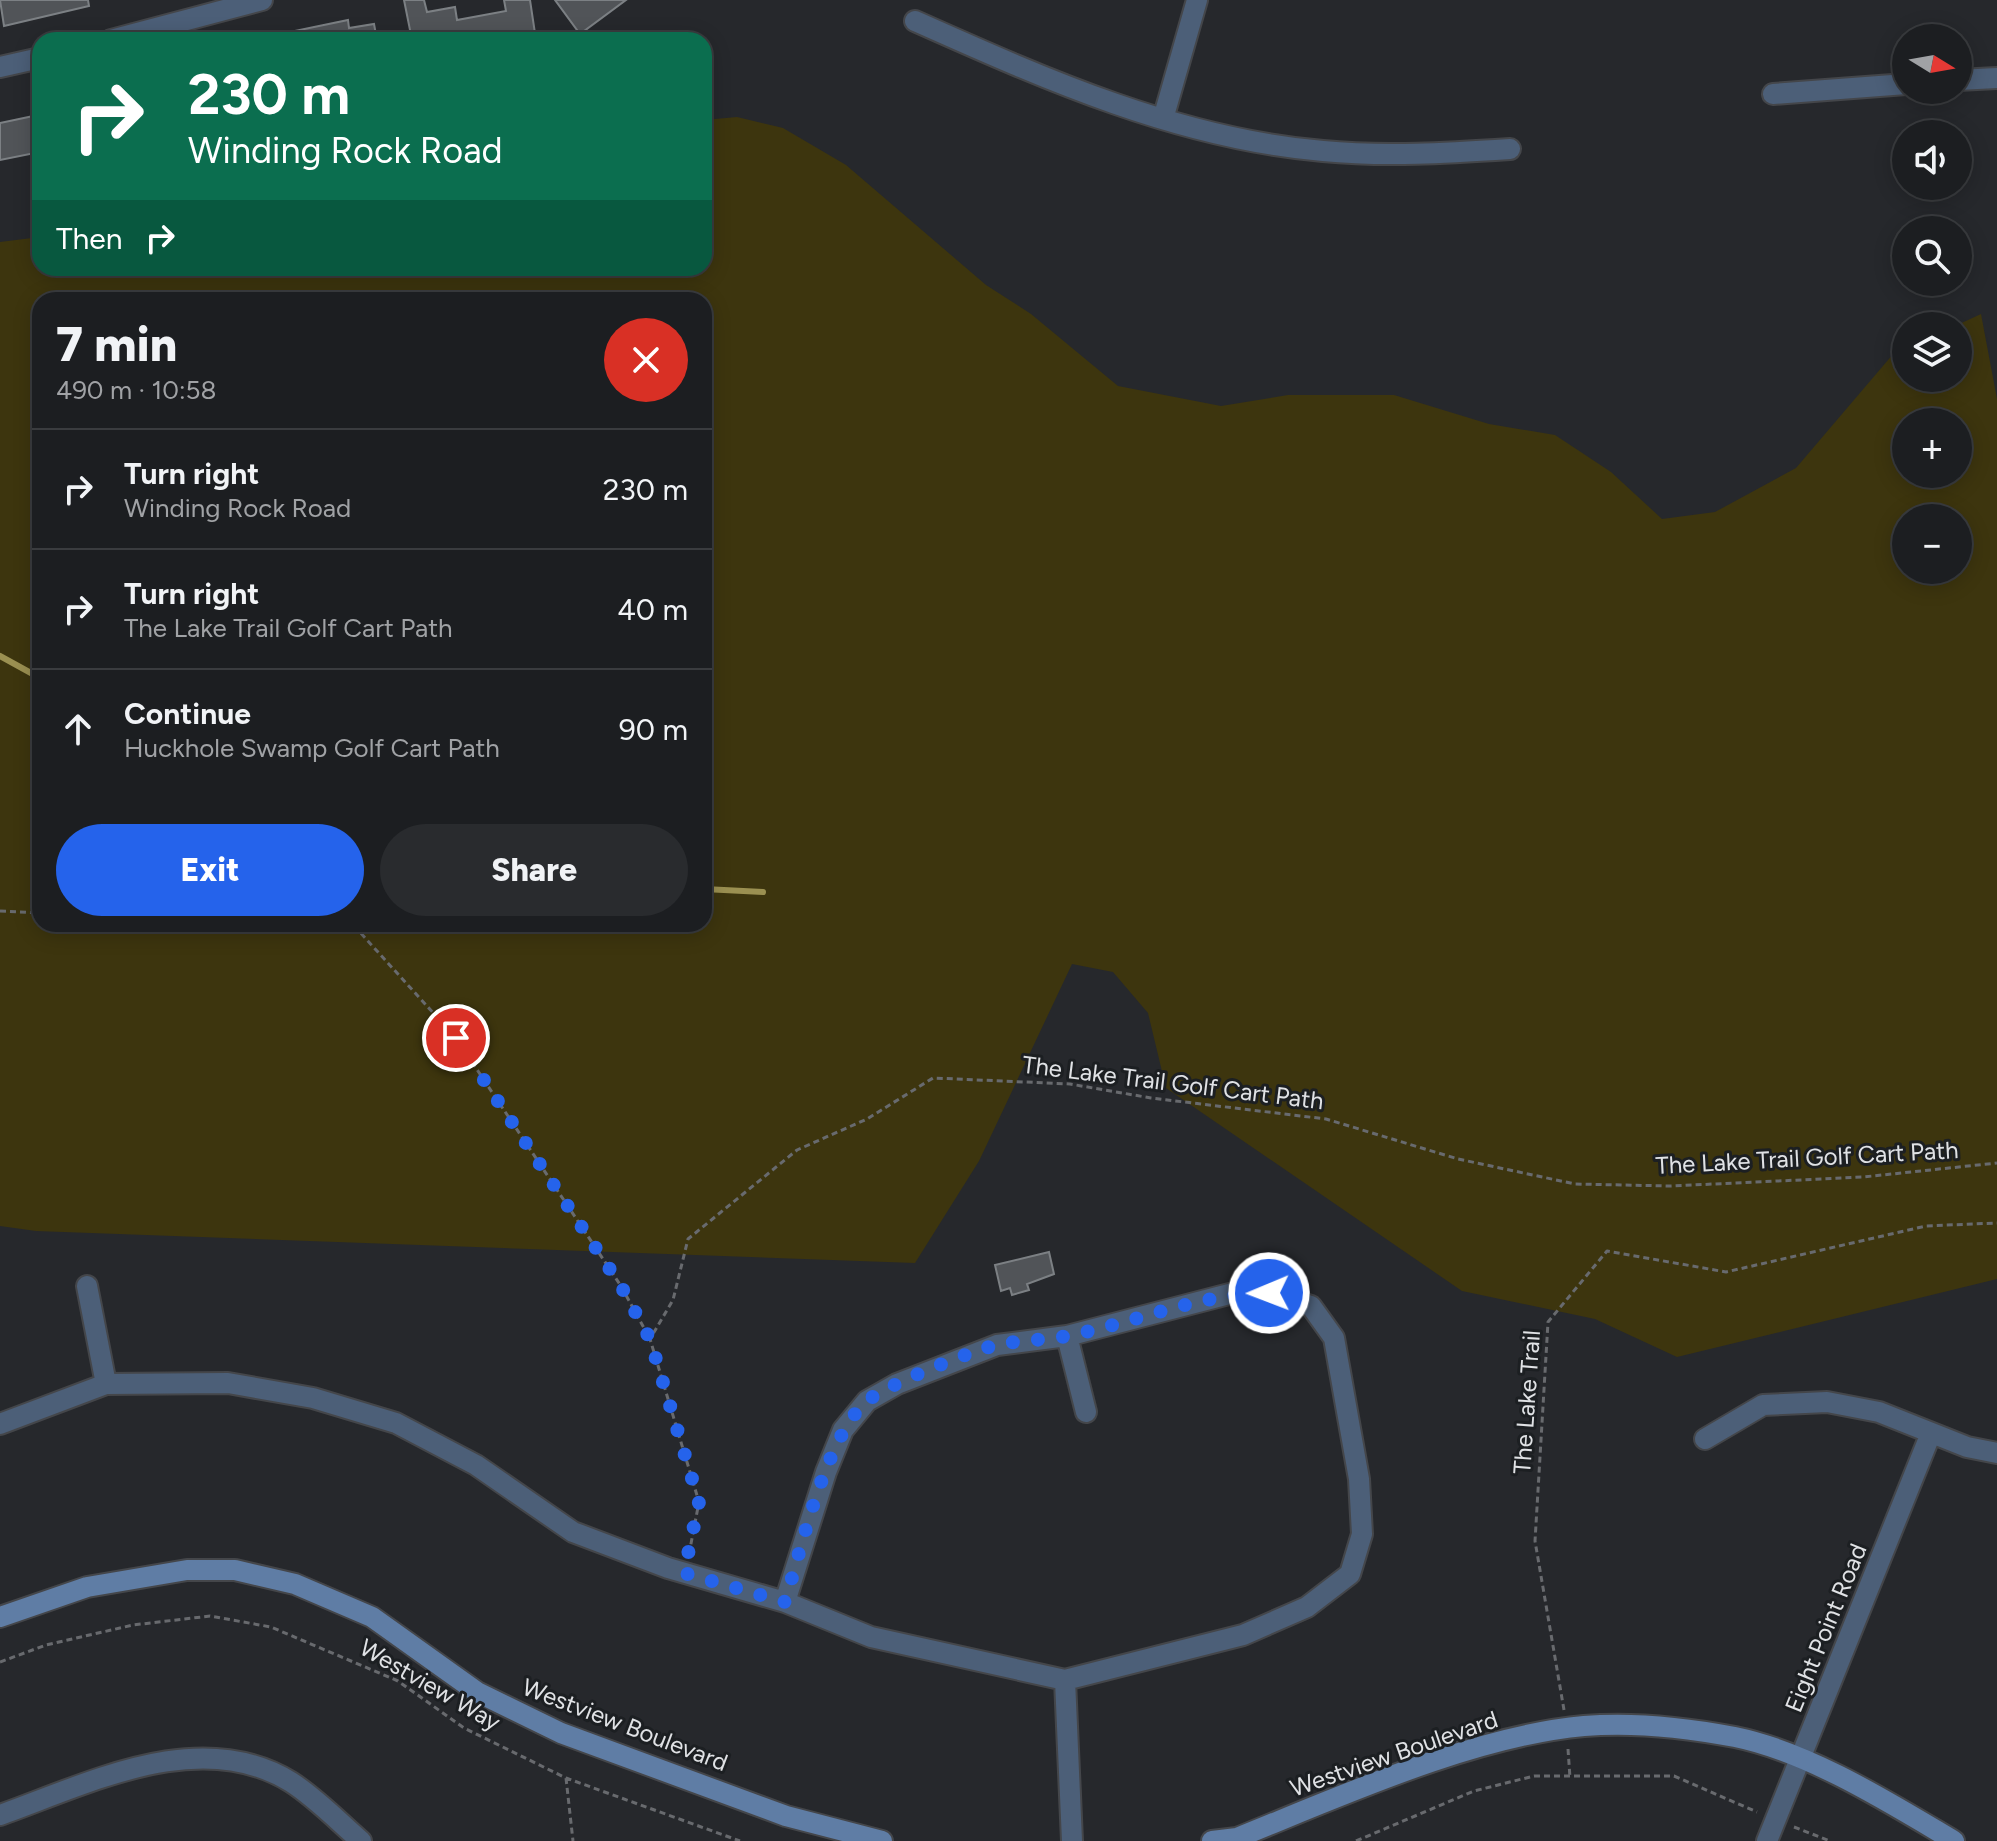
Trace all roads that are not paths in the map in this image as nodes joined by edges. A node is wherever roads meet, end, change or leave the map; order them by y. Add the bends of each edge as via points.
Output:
1 (262, 0) edge
2 (1197, 0) edge
3 (915, 21) dead end
4 (141, 32) edge
5 (32, 60) edge
6 (0, 67) edge
7 (1997, 78) edge
8 (1972, 79) edge
9 (1892, 85) edge
10 (1773, 94) dead end
11 (1163, 119) junction
12 (1510, 149) dead end
13 (87, 1286) dead end
14 (1067, 1336) junction
15 (106, 1384) junction
16 (1086, 1412) dead end
17 (0, 1424) edge
18 (1931, 1433) junction
19 (1705, 1439) dead end
20 (1997, 1453) edge
21 (785, 1602) junction
22 (0, 1617) edge
23 (1065, 1680) junction
24 (1802, 1760) junction
25 (0, 1815) edge
26 (361, 1841) edge
27 (882, 1841) edge
28 (1072, 1841) edge
29 (1212, 1841) edge
30 (1767, 1841) edge
31 (1954, 1841) edge

1 - 4 street
2 - 11 street
3 - 11 street via 1044,79
5 - 6 street
7 - 8 street
9 - 10 street
11 - 12 street via 1243,140 1323,151 1414,155
13 - 15 street
14 - 16 street
14 - 21 street via 997,1345 867,1401 843,1430
14 - 23 street via 1233,1293 1269,1293 1311,1306 1334,1338 1359,1479 1362,1534 1350,1574 1307,1607 1243,1635
15 - 17 street
15 - 21 street via 228,1383 313,1398 396,1423 476,1465 573,1532 684,1573
18 - 19 street via 1879,1412 1827,1402 1763,1405
18 - 20 street
18 - 24 street, Eight Point Road
21 - 23 street via 871,1637
22 - 27 street, Westview Boulevard via 87,1587 187,1570 235,1570 295,1584 372,1617 477,1692 561,1733 786,1816
23 - 28 street
24 - 29 street, Westview Boulevard via 1737,1738 1662,1728 1584,1726 1480,1747 1237,1838
24 - 30 street, Eight Point Road
24 - 31 street, Westview Boulevard
25 - 26 street via 123,1771 208,1755 255,1764 292,1783

